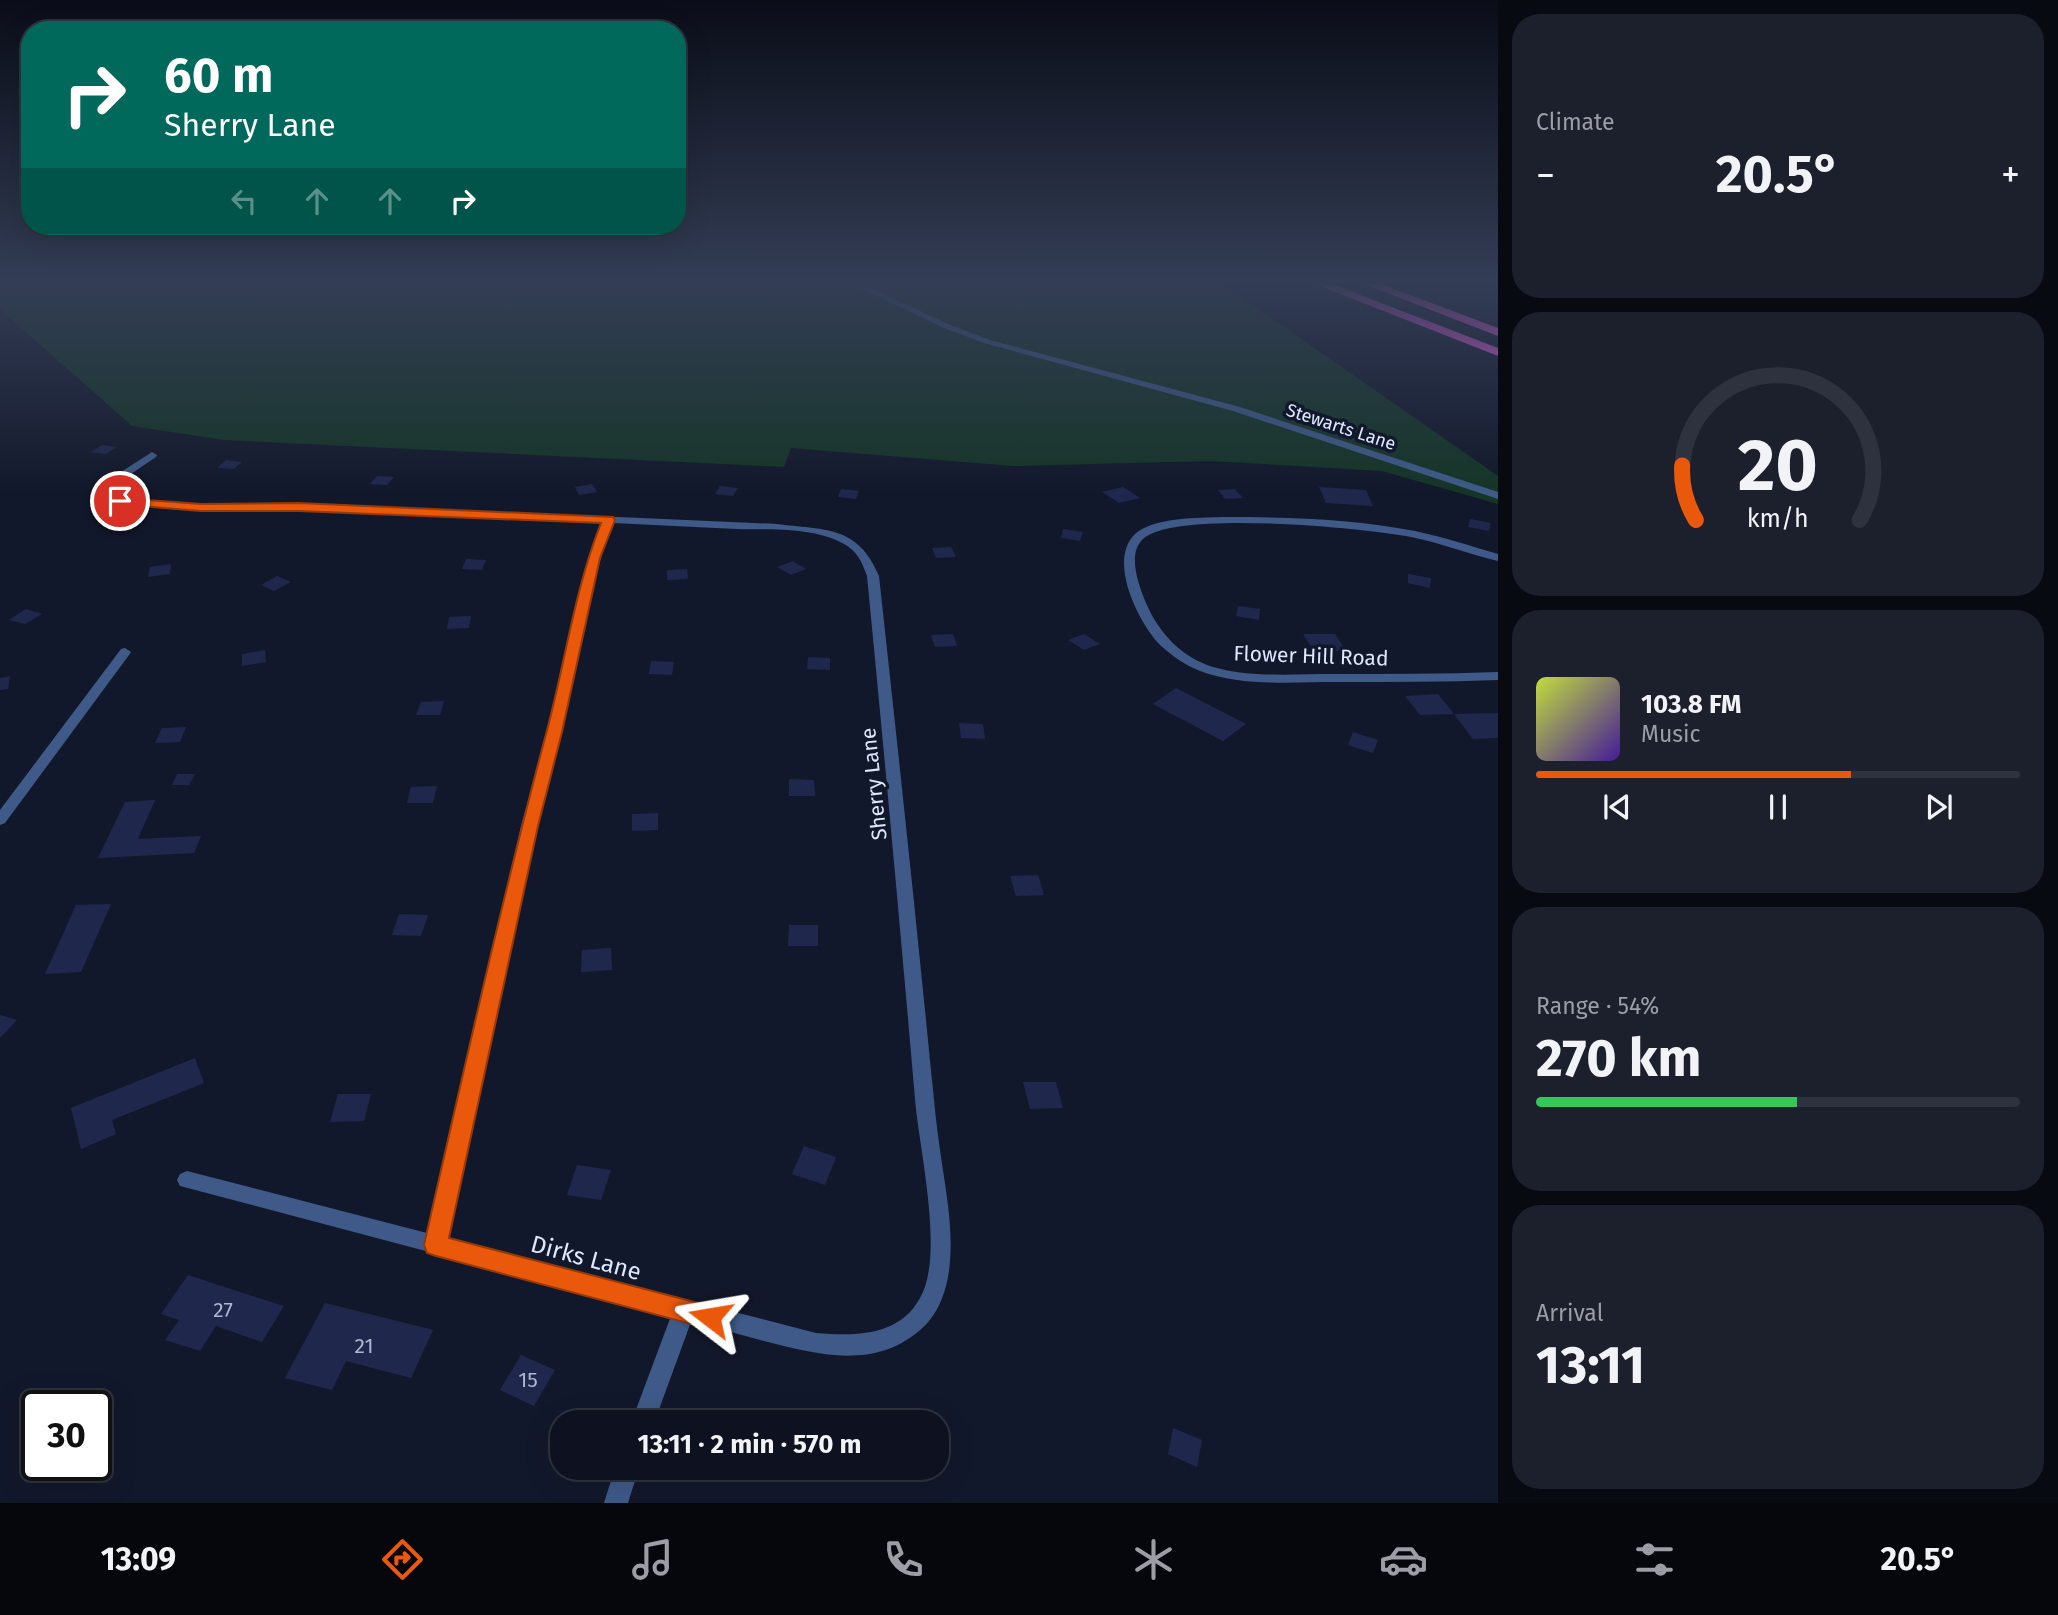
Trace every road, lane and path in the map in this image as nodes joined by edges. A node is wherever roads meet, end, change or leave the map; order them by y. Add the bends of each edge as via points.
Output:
1 (1031, 354) edge
2 (152, 455) dead end
3 (1498, 496) edge
4 (609, 520) junction
5 (1498, 558) edge
6 (125, 652) dead end
7 (1498, 676) edge
8 (0, 820) edge
9 (187, 1180) dead end
10 (436, 1245) junction
11 (940, 1272) joint
12 (684, 1311) junction
13 (647, 1410) edge
14 (623, 1480) edge
15 (616, 1503) edge

1 - 3 street, Stewarts Lane via 1251,413
2 - 4 street, Sherry Lane via 111,484 112,498 201,507
4 - 10 street via 594,558 529,826
4 - 11 street, Sherry Lane via 776,527 826,534 858,549 869,566 910,933
5 - 7 street, Flower Hill Road via 1401,532 1252,521 1172,522 1149,528 1139,537 1129,564 1139,602 1156,634 1176,653 1207,669 1268,678
6 - 8 street
9 - 10 street, Dirks Lane
10 - 12 street, Dirks Lane
11 - 12 street, Dirks Lane via 930,1302 905,1331 864,1345 816,1344
12 - 13 street
14 - 15 street

